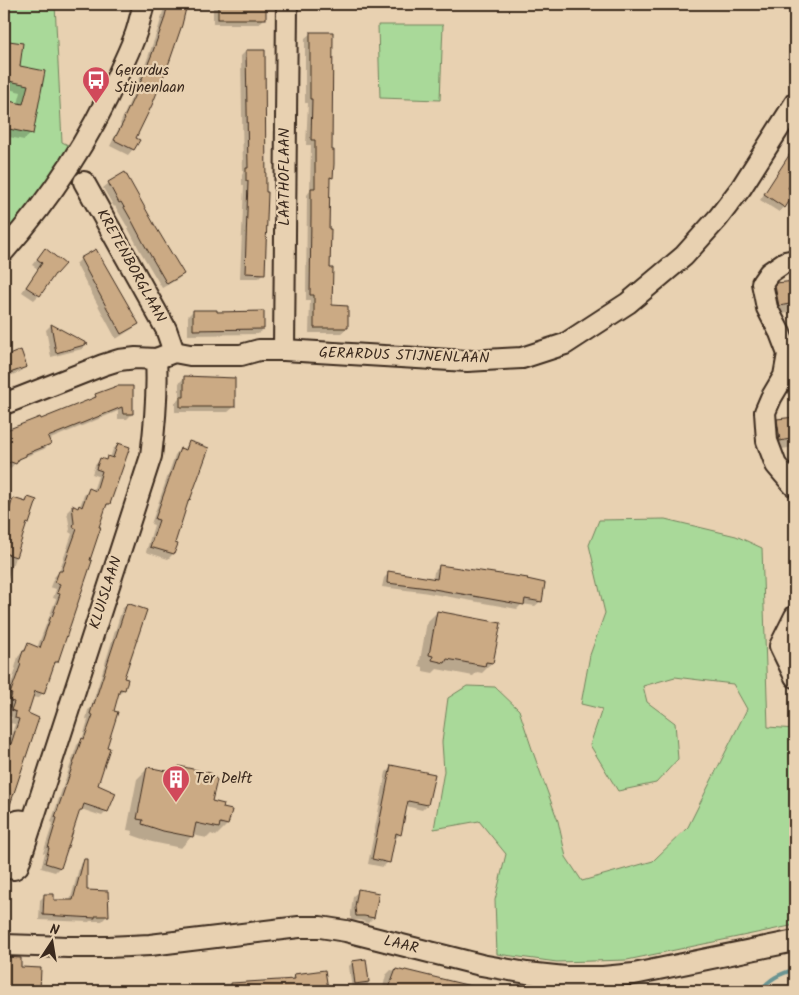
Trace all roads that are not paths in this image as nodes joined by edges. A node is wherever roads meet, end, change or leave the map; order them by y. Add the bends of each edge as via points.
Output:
1 (144, 4) edge
2 (287, 4) edge
3 (795, 103) edge
4 (84, 182) dead end
5 (4, 251) edge
6 (795, 260) edge
7 (284, 350) junction
8 (165, 355) junction
9 (4, 404) edge
10 (795, 485) edge
11 (795, 616) edge
12 (795, 677) edge
13 (32, 823) junction
14 (4, 853) edge
15 (4, 866) edge
16 (795, 941) edge
17 (4, 945) edge

1 - 5 street via 111,91 86,139 62,177
2 - 7 street, LAATHOFLAAN
3 - 7 street, GERARDUS STIJNENLAAN via 742,188 684,256 628,303 565,344 522,358 467,361
4 - 8 street, KRETENBORGLAAN via 166,329
6 - 10 street via 769,272 762,284 766,308 788,354 784,376 765,412 768,442 776,465
7 - 8 street, GERARDUS STIJNENLAAN via 259,350 241,355
8 - 9 street, GERARDUS STIJNENLAAN via 119,360
8 - 13 street, KLUISLAAN via 157,378 151,456
11 - 12 street via 780,646
13 - 14 street via 17,820 13,824
13 - 15 street, KLUISLAAN via 18,866 14,869
16 - 17 street, LAAR via 634,974 603,977 565,977 481,965 320,926 142,945

